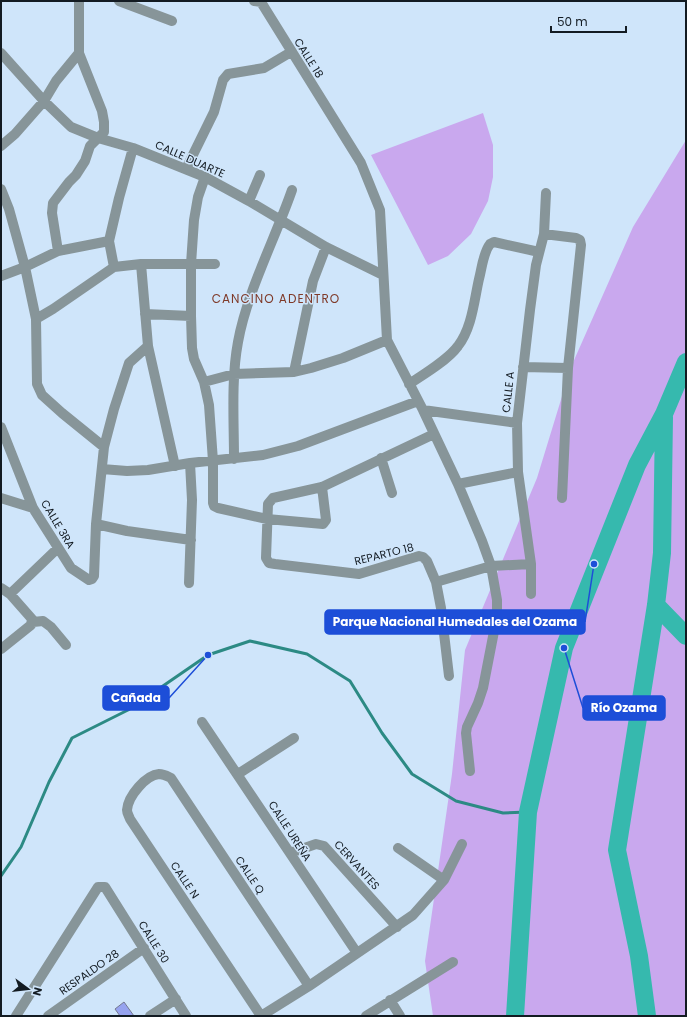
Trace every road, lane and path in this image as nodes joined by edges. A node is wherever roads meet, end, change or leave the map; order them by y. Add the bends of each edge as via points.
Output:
1 (79, 1) edge
2 (119, 1) edge
3 (254, 1) edge
4 (172, 21) dead end
5 (291, 52) junction
6 (1, 53) edge
7 (79, 53) junction
8 (44, 101) junction
9 (98, 138) junction
10 (1, 146) edge
11 (134, 148) junction
12 (186, 169) junction
13 (260, 175) dead end
14 (205, 177) junction
15 (1, 189) edge
16 (292, 190) dead end
17 (546, 193) dead end
18 (249, 200) junction
19 (282, 220) junction
20 (544, 234) junction
21 (109, 241) junction
22 (326, 247) junction
23 (58, 251) junction
24 (539, 252) junction
25 (141, 264) junction
26 (191, 264) junction
27 (215, 264) dead end
28 (25, 267) junction
29 (114, 267) junction
30 (383, 275) junction
31 (1, 276) edge
32 (146, 314) junction
33 (191, 316) junction
34 (36, 319) junction
35 (387, 340) junction
36 (148, 346) junction
37 (523, 367) junction
38 (568, 368) junction
39 (294, 372) junction
40 (234, 374) junction
41 (204, 382) junction
42 (409, 384) junction
43 (418, 401) junction
44 (423, 410) junction
45 (517, 423) junction
46 (1, 427) edge
47 (434, 434) junction
48 (104, 447) junction
49 (381, 458) junction
50 (234, 459) junction
51 (213, 461) junction
52 (190, 463) junction
53 (175, 466) junction
54 (102, 469) junction
55 (518, 472) junction
56 (458, 484) junction
57 (322, 487) junction
58 (392, 493) dead end
59 (1, 498) edge
60 (562, 498) dead end
61 (33, 508) junction
62 (268, 519) junction
63 (96, 524) junction
64 (191, 540) junction
65 (58, 548) junction
66 (531, 564) junction
67 (491, 566) junction
68 (436, 582) junction
69 (189, 583) dead end
70 (1, 588) edge
71 (10, 594) junction
72 (531, 594) dead end
73 (32, 622) junction
74 (66, 645) dead end
75 (1, 649) edge
76 (449, 676) dead end
77 (202, 722) dead end
78 (294, 738) dead end
79 (470, 771) dead end
80 (238, 774) junction
81 (171, 778) joint
82 (462, 844) dead end
83 (398, 848) dead end
84 (290, 853) junction
85 (444, 880) junction
86 (397, 927) junction
87 (144, 948) junction
88 (356, 953) junction
89 (453, 962) dead end
90 (310, 986) junction
91 (176, 999) junction
92 (390, 1000) junction
93 (16, 1016) edge
94 (48, 1016) edge
95 (150, 1016) edge
96 (186, 1016) edge
97 (261, 1016) edge
98 (366, 1016) edge
99 (400, 1016) edge

1 - 7 street
2 - 4 street
3 - 5 street, CALLE 18 via 261,2
5 - 12 street via 264,68 226,76 214,112
5 - 30 street, CALLE 18 via 360,163 380,210
6 - 8 street, CALLE DUARTE
7 - 8 street via 56,81
7 - 9 street via 102,111 104,132
8 - 9 street, CALLE DUARTE via 71,127
8 - 10 street
9 - 11 street, CALLE DUARTE
9 - 23 street via 90,146 85,161 76,175 53,203 52,213
11 - 12 street, CALLE DUARTE
11 - 21 street
12 - 14 street, CALLE DUARTE
13 - 18 street
14 - 18 street, CALLE DUARTE
14 - 26 street via 194,220
15 - 28 street
16 - 19 street
17 - 20 street, CALLE A
18 - 19 street, CALLE DUARTE
19 - 22 street, CALLE DUARTE
19 - 40 street via 243,318
20 - 24 street, CALLE A
20 - 38 street via 576,238 580,240 581,245
21 - 23 street
21 - 29 street
22 - 30 street, CALLE DUARTE
22 - 39 street via 313,282
23 - 28 street
24 - 37 street, CALLE A
24 - 42 street via 494,242 490,244 484,256 469,323 458,347
25 - 26 street
25 - 29 street
25 - 32 street
26 - 27 street
26 - 33 street
28 - 31 street
28 - 34 street
29 - 34 street
30 - 35 street, CALLE 18
32 - 33 street
32 - 36 street
33 - 41 street via 194,359
34 - 48 street via 37,384 42,395
35 - 39 street via 343,358
35 - 42 street
36 - 48 street via 129,363
36 - 53 street
37 - 38 street
37 - 45 street, CALLE A
38 - 60 street
39 - 40 street
40 - 41 street
40 - 50 street
41 - 51 street via 209,404
42 - 43 street
43 - 44 street
43 - 50 street via 298,446
44 - 45 street
44 - 47 street
45 - 55 street, CALLE A
46 - 61 street, CALLE 3RA
47 - 49 street
47 - 56 street
48 - 54 street
49 - 57 street
49 - 58 street
50 - 51 street
51 - 52 street
51 - 62 street via 214,506
52 - 53 street
52 - 64 street
53 - 54 street via 127,471
54 - 63 street
55 - 56 street
55 - 66 street, CALLE A
56 - 67 street
57 - 62 street via 273,498 268,504
57 - 62 street via 326,520 323,524
59 - 61 street
61 - 65 street, CALLE 3RA
62 - 68 street, REPARTO 18 via 266,558 269,563 359,574 419,556 427,560
63 - 64 street
63 - 65 street, CALLE 3RA via 92,580 71,568
64 - 69 street
65 - 71 street
66 - 67 street
66 - 72 street, CALLE A
67 - 68 street
67 - 79 street via 498,616 483,688 467,727
68 - 76 street, REPARTO 18 via 442,608
70 - 71 street
71 - 73 street
73 - 74 street via 43,621 52,627
73 - 75 street
77 - 80 street, CALLE UREÑA
78 - 80 street
80 - 84 street, CALLE UREÑA
81 - 90 street, CALLE Q
81 - 97 street, CALLE N via 158,774 142,782 133,795 127,811
82 - 85 street
83 - 85 street
84 - 86 street, CERVANTES via 316,844 324,846
84 - 88 street, CALLE UREÑA
85 - 86 street via 413,915
86 - 88 street
87 - 91 street, CALLE 30
87 - 93 street, CALLE 30 via 105,887 98,887
87 - 94 street, RESPALDO 28
88 - 90 street
89 - 92 street
90 - 97 street
91 - 95 street
91 - 96 street, CALLE 30
92 - 98 street
92 - 99 street

